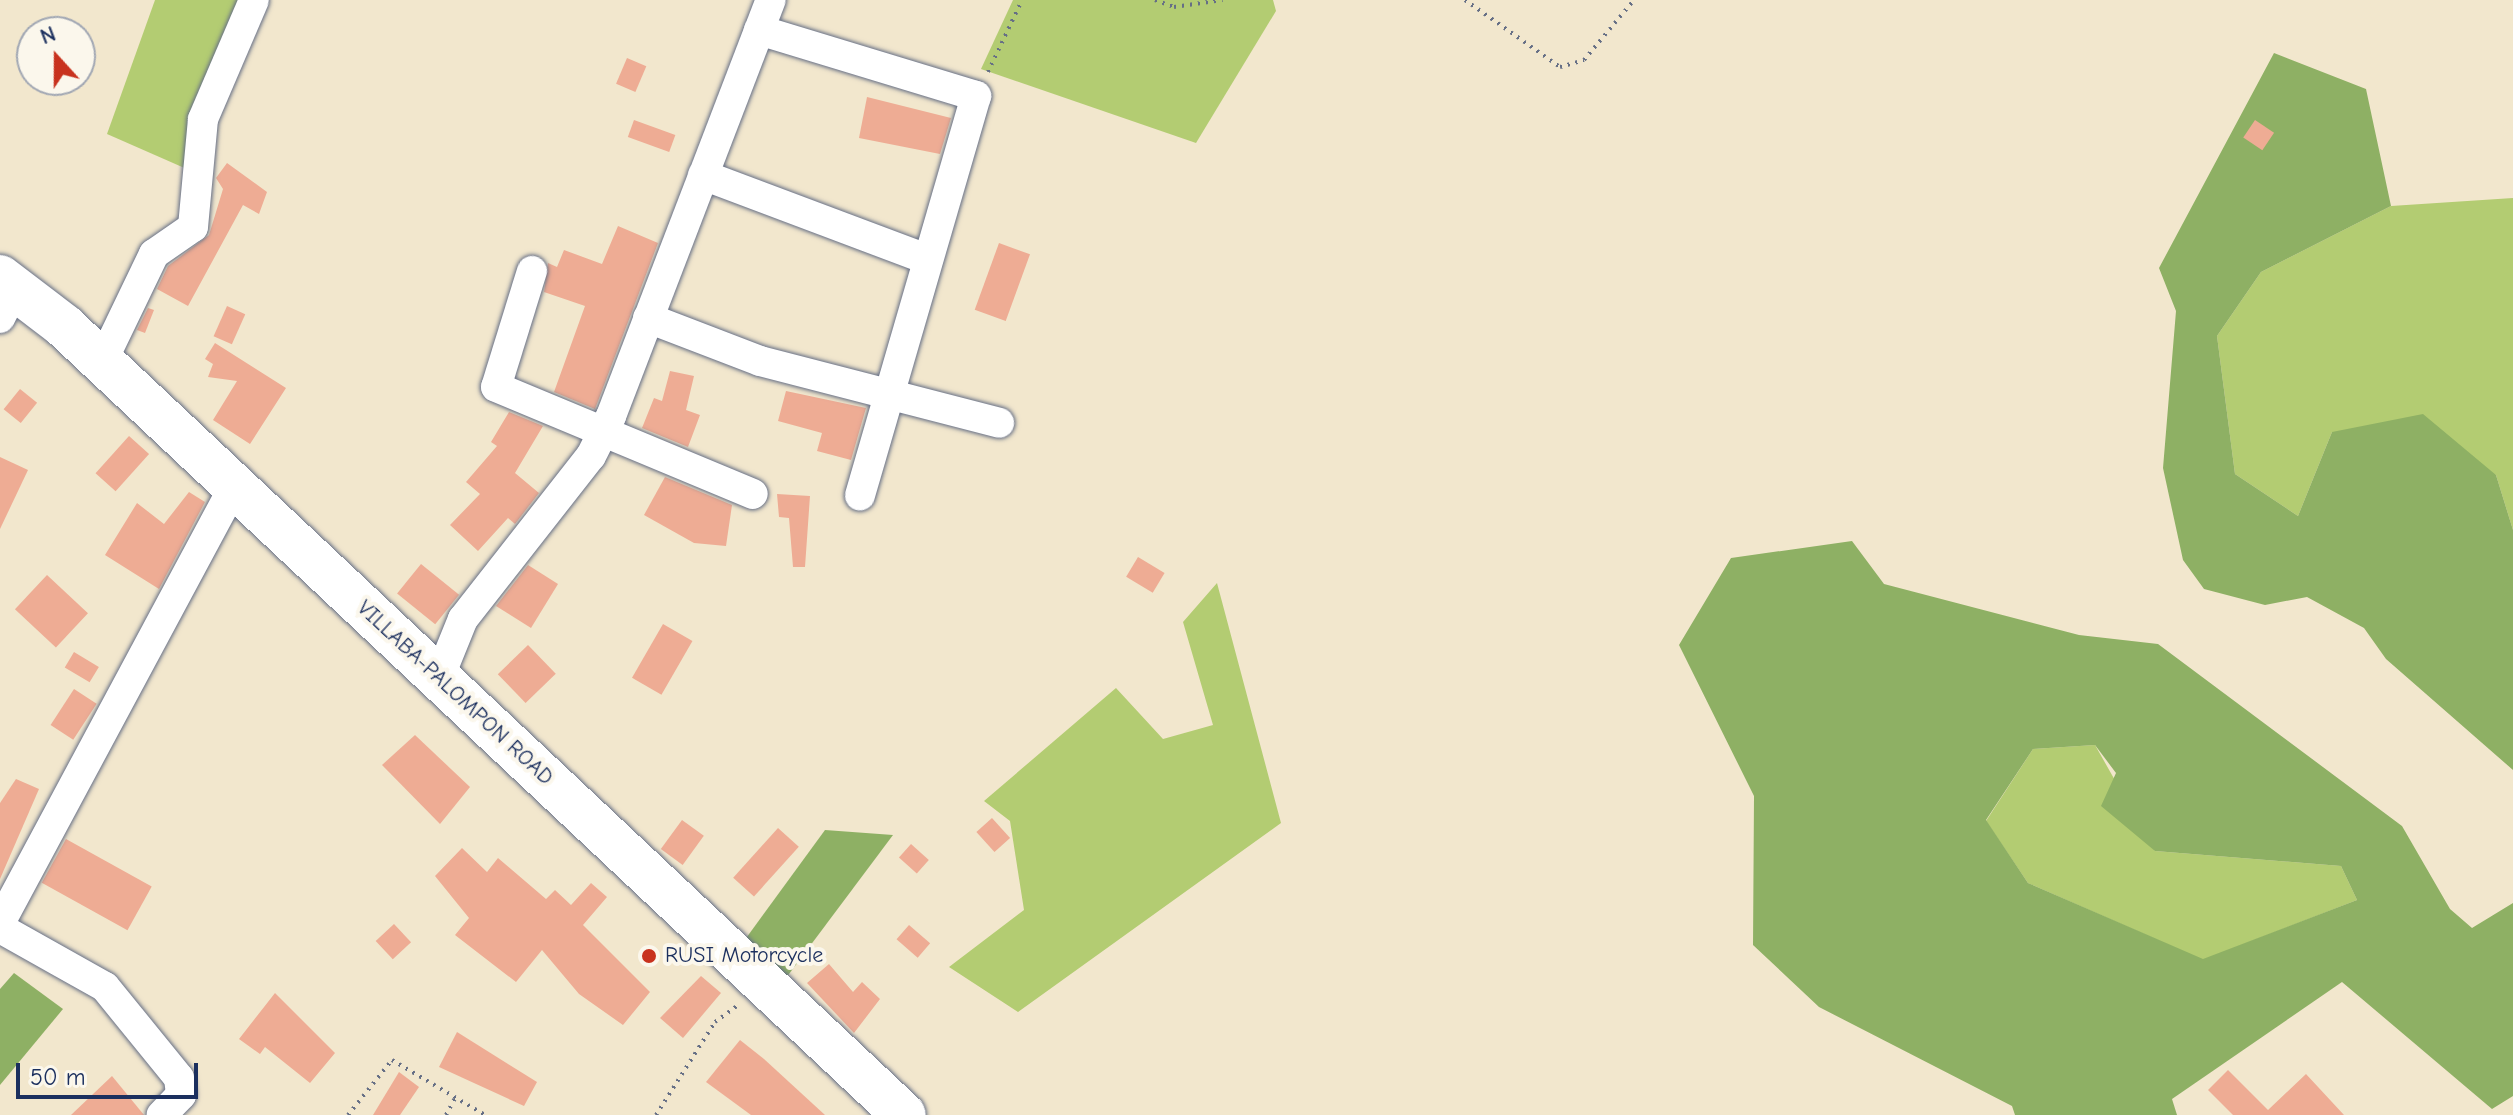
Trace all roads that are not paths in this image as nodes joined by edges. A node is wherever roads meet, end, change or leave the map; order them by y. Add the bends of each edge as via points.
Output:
1 (254, 0) edge
2 (771, 0) edge
3 (759, 30) junction
4 (703, 175) junction
5 (927, 259) junction
6 (532, 271) dead end
7 (5, 295) edge
8 (648, 318) junction
9 (102, 362) junction
10 (887, 397) junction
11 (999, 423) dead end
12 (602, 433) junction
13 (234, 486) junction
14 (753, 494) dead end
15 (860, 495) dead end
16 (439, 678) junction
17 (1, 918) edge
18 (162, 1115) edge
19 (904, 1115) edge

1 - 9 street via 203,119 193,227 154,254
2 - 3 street
3 - 4 street
3 - 5 street via 976,96
4 - 5 street
4 - 8 street
5 - 10 street
6 - 12 street via 496,387
7 - 9 main road, VILLABA-PALOMPON ROAD
8 - 10 street
8 - 12 street
9 - 13 main road, VILLABA-PALOMPON ROAD
10 - 11 street
10 - 15 street
12 - 14 street
12 - 16 street via 463,619
13 - 16 main road, VILLABA-PALOMPON ROAD
13 - 17 street
16 - 19 main road, VILLABA-PALOMPON ROAD
17 - 18 street via 105,987 179,1078 181,1095

